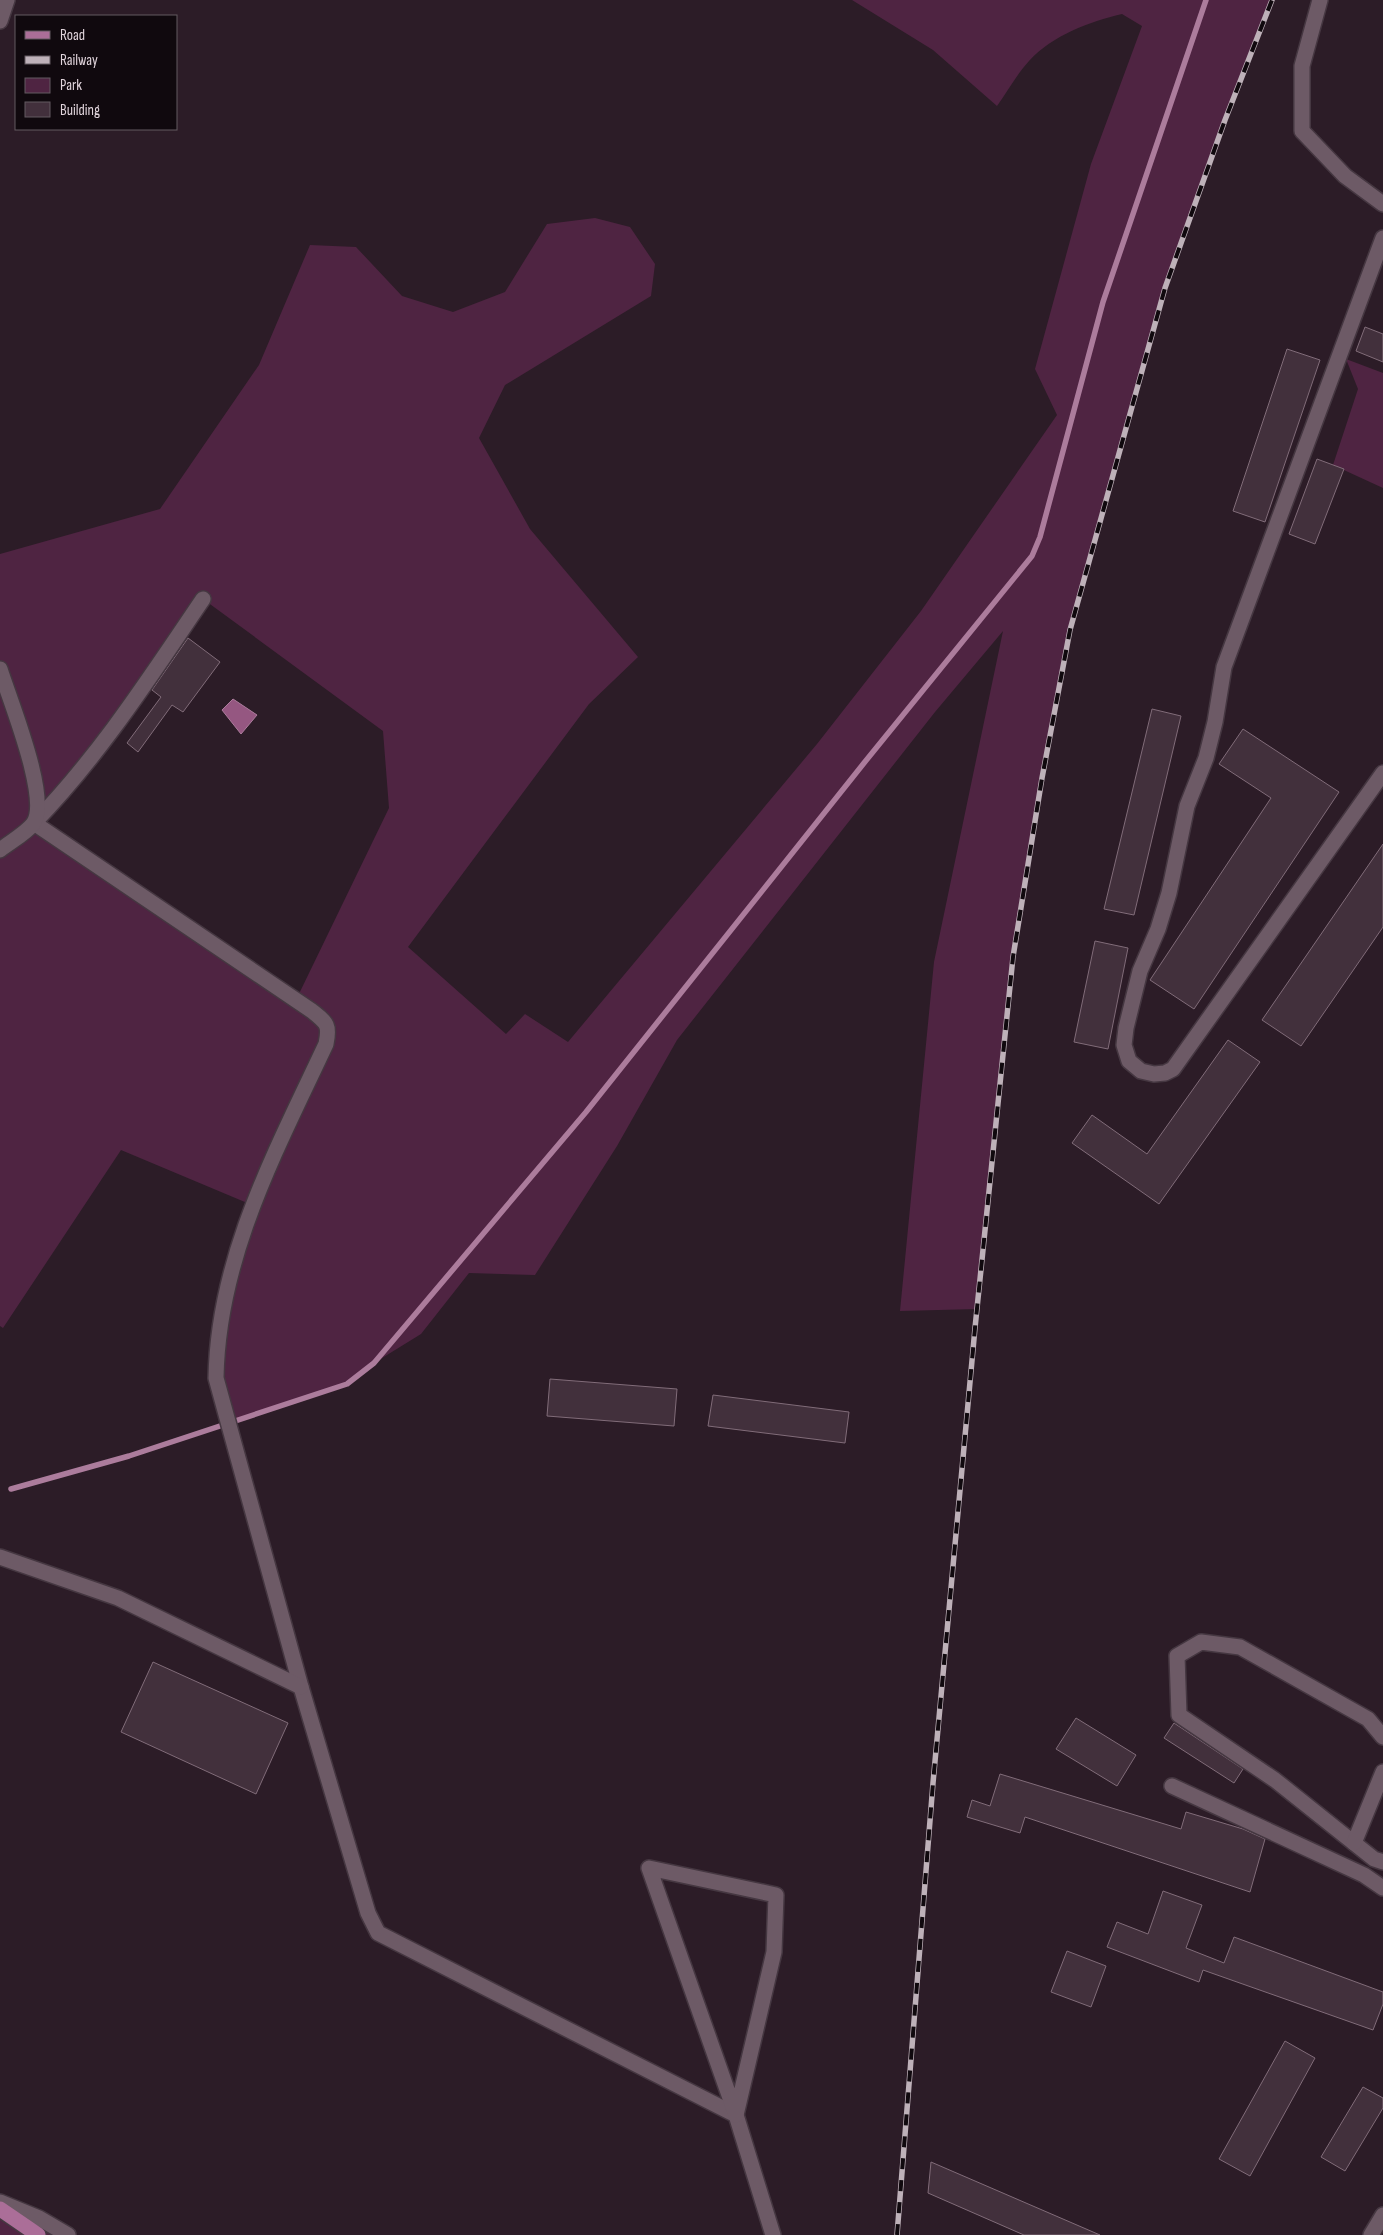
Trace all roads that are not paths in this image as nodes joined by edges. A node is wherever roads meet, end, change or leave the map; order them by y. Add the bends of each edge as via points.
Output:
1 (8, 0) edge
2 (1320, 0) edge
3 (0, 22) edge
4 (1383, 204) edge
5 (1383, 238) edge
6 (203, 599) dead end
7 (0, 669) edge
8 (1383, 773) edge
9 (34, 823) junction
10 (0, 850) edge
11 (0, 1557) edge
12 (301, 1687) junction
13 (1383, 1737) edge
14 (1383, 1772) edge
15 (1172, 1786) dead end
16 (1354, 1843) junction
17 (1383, 1862) edge
18 (1383, 1888) edge
19 (736, 2115) junction
20 (0, 2202) edge
21 (0, 2209) edge
22 (1383, 2214) edge
23 (38, 2235) edge
24 (68, 2235) edge
25 (773, 2235) edge
26 (1371, 2235) edge

1 - 3 street
2 - 4 street via 1302,66 1302,131 1345,176
5 - 8 street via 1224,667 1206,758 1187,806 1169,893 1140,971 1126,1028 1124,1045 1129,1061 1141,1071 1154,1074 1173,1069
6 - 9 street via 111,734 65,791
7 - 9 street via 36,783
9 - 10 street
9 - 12 street via 312,1011 327,1026 326,1044 259,1188 240,1239 217,1351 216,1378 222,1404
11 - 12 street via 118,1598
12 - 19 street via 368,1913 378,1933
13 - 16 street via 1368,1719 1240,1647 1201,1642 1177,1656 1179,1715 1275,1780
14 - 16 street
15 - 18 street via 1364,1875
16 - 17 street
19 - 19 street via 774,1952 776,1895 649,1868
19 - 25 street
20 - 24 street
21 - 23 main road
22 - 26 street

